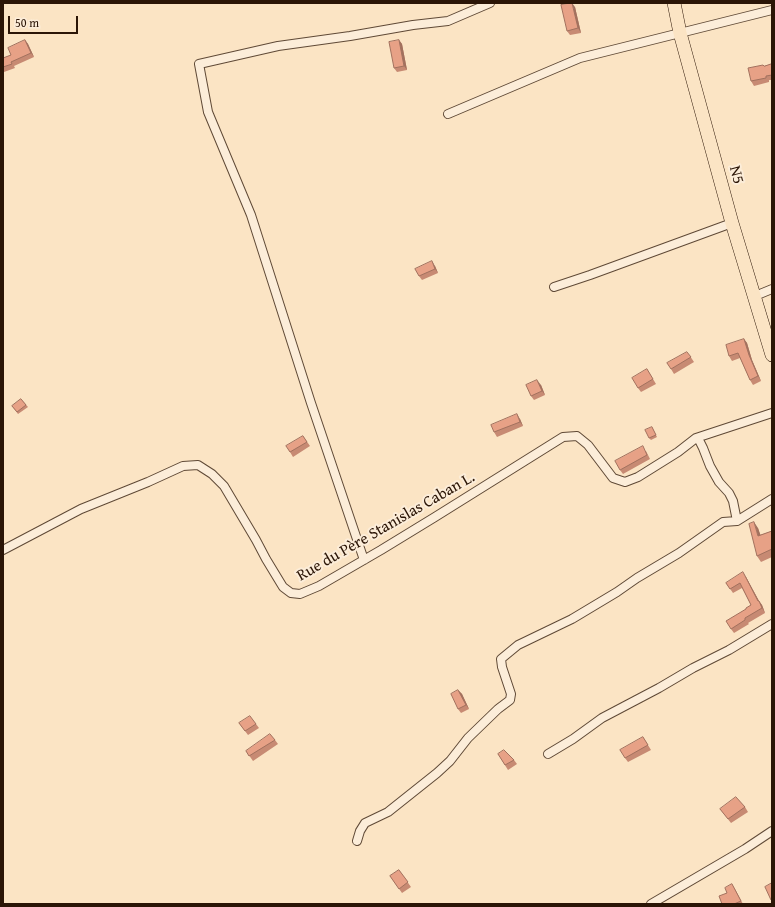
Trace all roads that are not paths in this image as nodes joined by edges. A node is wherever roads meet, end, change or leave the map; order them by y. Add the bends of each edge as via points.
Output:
1 (490, 3) edge
2 (674, 3) edge
3 (772, 10) edge
4 (680, 33) junction
5 (448, 114) dead end
6 (732, 223) junction
7 (554, 287) dead end
8 (772, 289) edge
9 (755, 296) junction
10 (772, 355) edge
11 (772, 413) edge
12 (698, 438) junction
13 (772, 500) edge
14 (737, 521) junction
15 (3, 550) edge
16 (364, 560) junction
17 (772, 624) edge
18 (548, 754) dead end
19 (772, 831) edge
20 (357, 840) dead end
21 (651, 904) edge

1 - 16 street via 448,20 278,46 199,64 208,112 251,216
2 - 4 main road, N5 / N5
3 - 4 street
4 - 5 street via 580,58
4 - 6 main road, N5 / N5
6 - 7 street
6 - 9 main road, N5 / N5
8 - 9 street
9 - 10 main road, N5 / N5
11 - 12 street, Rue du Père Stanislas Caban L.
12 - 14 street via 719,482 734,501
12 - 16 street, Rue du Père Stanislas Caban L. via 638,477 625,482 613,478 588,445 577,436 563,437
13 - 14 street
14 - 20 street via 723,522 679,553 572,618 518,645 501,659 511,694 510,700 468,738 450,762 388,812 365,823
15 - 16 street, Rue du Père Stanislas Caban L. via 81,509 183,466 198,465 205,468 224,486 287,591 294,594 305,592
17 - 18 street via 602,718
19 - 21 street

